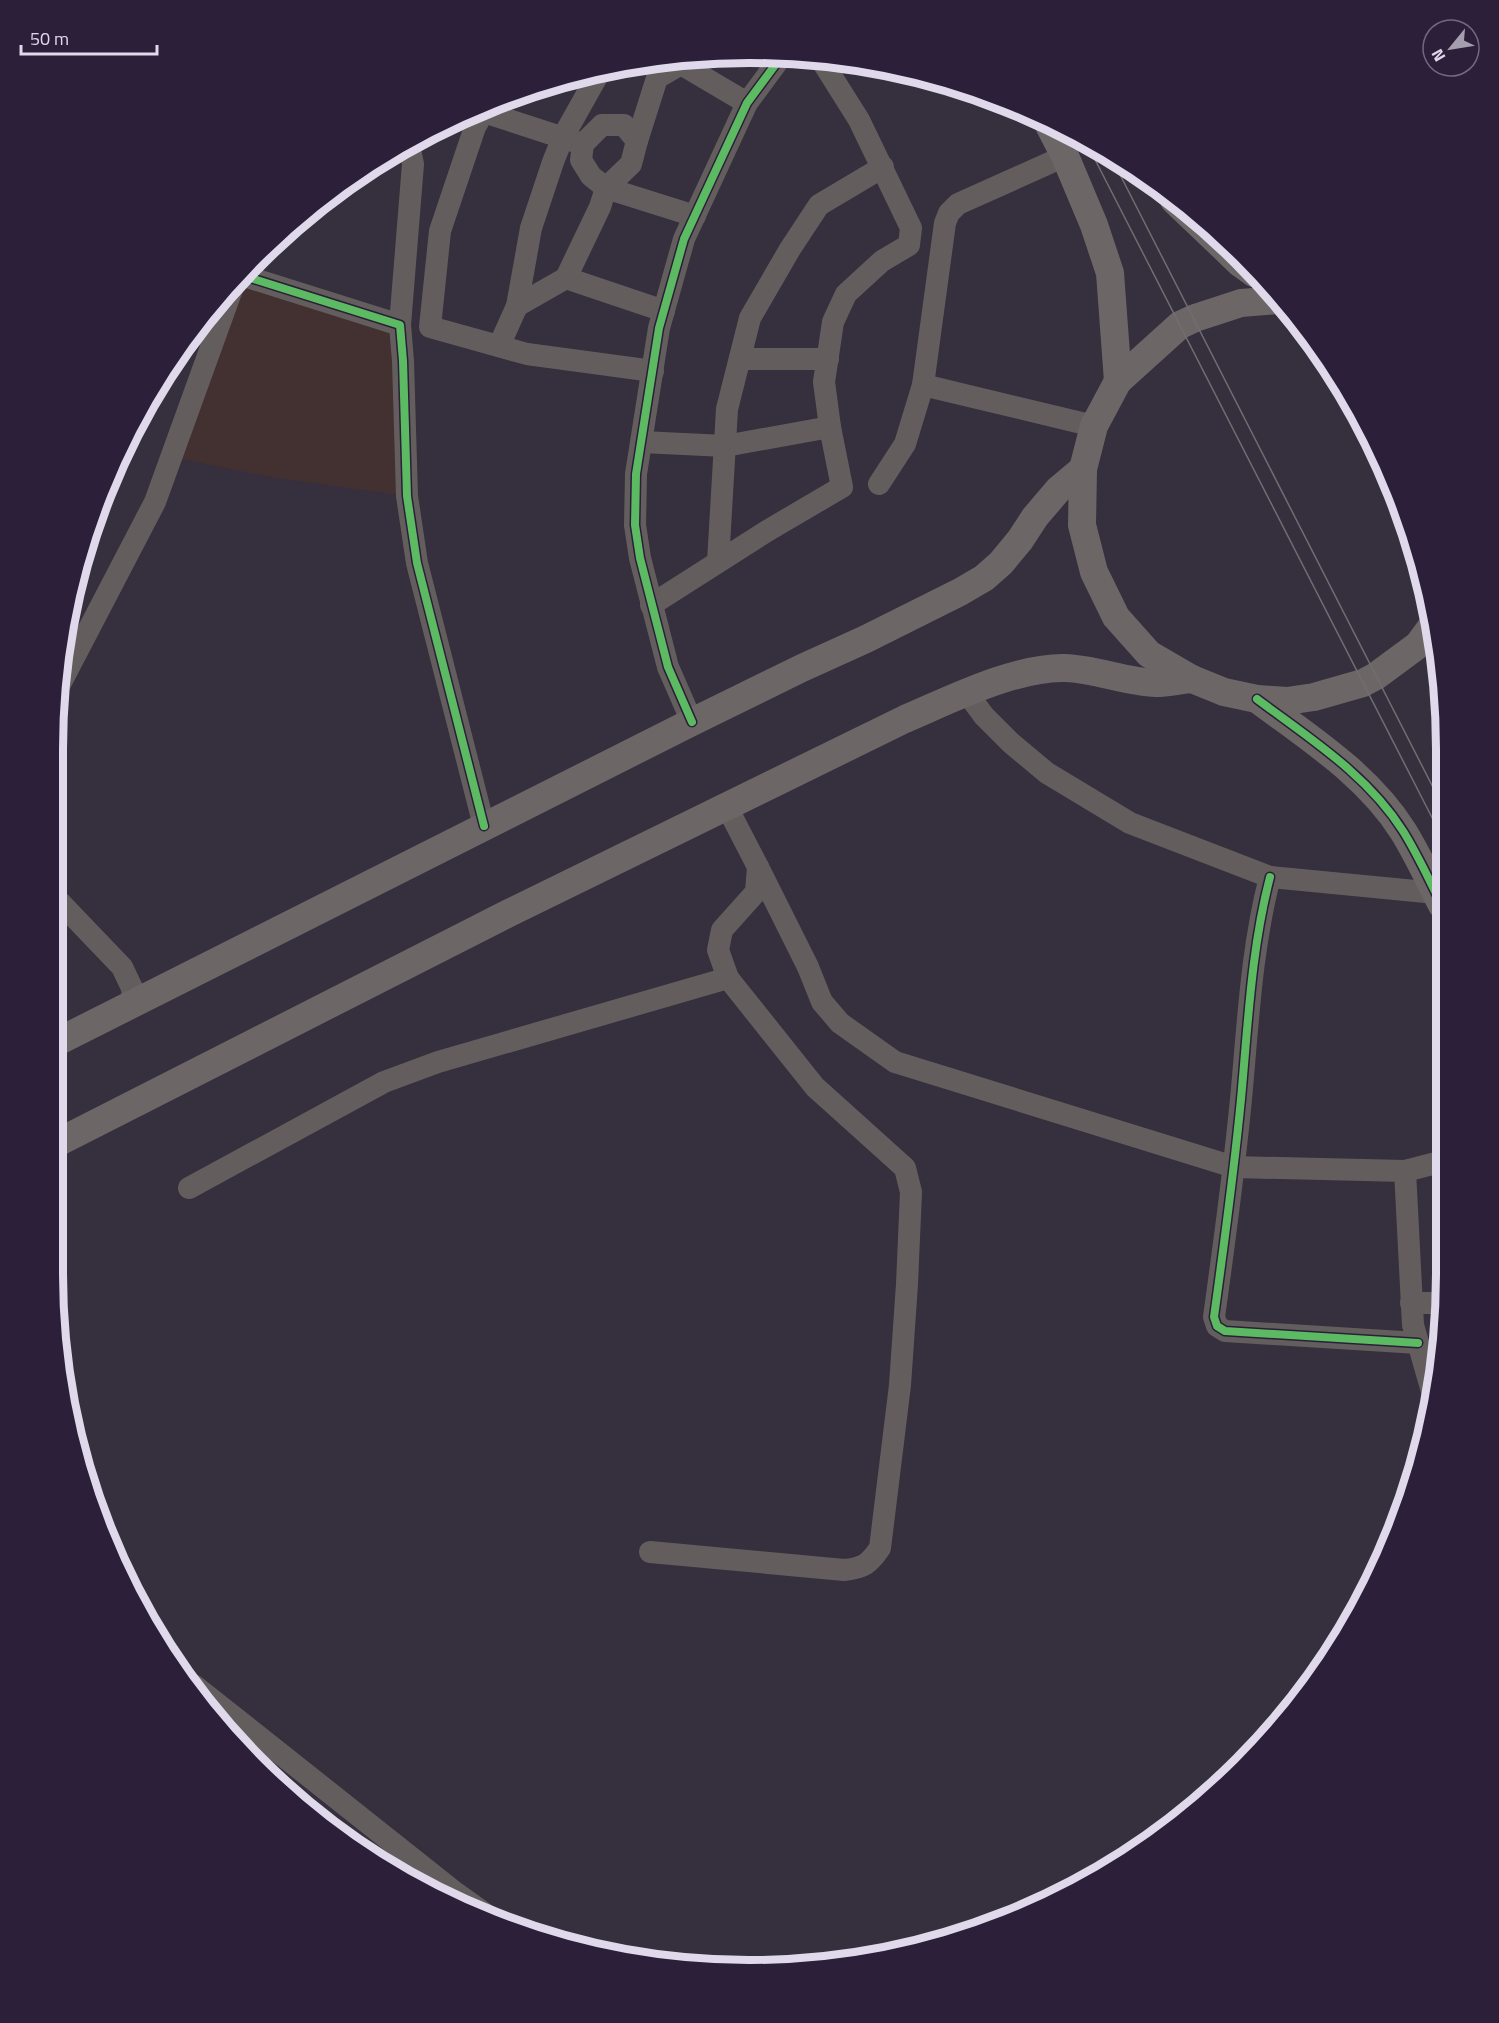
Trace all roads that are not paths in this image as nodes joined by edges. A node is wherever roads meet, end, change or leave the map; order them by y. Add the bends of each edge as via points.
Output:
1 (776, 64) edge
2 (685, 66) edge
3 (675, 67) edge
4 (826, 68) edge
5 (596, 80) edge
6 (747, 103) junction
7 (493, 113) edge
8 (480, 118) edge
9 (1054, 134) edge
10 (573, 140) junction
11 (637, 141) junction
12 (410, 153) edge
13 (1065, 156) junction
14 (883, 167) junction
15 (606, 188) junction
16 (694, 216) junction
17 (251, 278) edge
18 (566, 278) junction
19 (1269, 301) edge
20 (226, 306) edge
21 (517, 306) junction
22 (664, 311) junction
23 (400, 325) junction
24 (499, 346) junction
25 (740, 359) junction
26 (828, 359) junction
27 (653, 371) junction
28 (1118, 381) junction
29 (923, 385) junction
30 (1094, 426) junction
31 (830, 428) junction
32 (642, 442) junction
33 (725, 446) junction
34 (1083, 470) junction
35 (879, 484) dead end
36 (718, 562) junction
37 (651, 604) junction
38 (1426, 634) edge
39 (68, 669) edge
40 (1192, 679) junction
41 (967, 693) junction
42 (1257, 699) junction
43 (692, 722) junction
44 (727, 807) junction
45 (484, 826) junction
46 (758, 867) junction
47 (1270, 877) junction
48 (1436, 893) edge
49 (1436, 899) edge
50 (63, 904) edge
51 (729, 978) junction
52 (133, 1003) junction
53 (63, 1039) edge
54 (63, 1140) edge
55 (1436, 1163) edge
56 (1234, 1167) junction
57 (1405, 1171) junction
58 (189, 1188) dead end
59 (1411, 1303) junction
60 (1435, 1303) edge
61 (1418, 1343) junction
62 (1430, 1365) edge
63 (650, 1552) dead end
64 (211, 1699) edge
65 (459, 1895) edge

1 - 6 street
2 - 6 street
3 - 11 street via 657,78
4 - 14 street
5 - 10 street
6 - 16 street
7 - 10 street
8 - 24 street via 440,231 429,327
9 - 13 main road
10 - 11 street via 602,125 624,125
10 - 15 street via 591,176
10 - 21 street via 531,228
11 - 15 street via 631,164
12 - 23 street via 413,164
13 - 28 main road via 1110,273
13 - 29 street via 958,204 949,213
14 - 25 street via 819,205 750,318
14 - 26 street via 911,228 909,245 882,261 846,294 833,322
15 - 16 street
15 - 18 street
16 - 22 street
17 - 23 street
18 - 21 street
18 - 22 street
19 - 28 main road via 1241,303 1180,325
20 - 39 street via 155,502
21 - 24 street
22 - 27 street
23 - 45 street via 407,496 417,563
24 - 27 street via 527,354
25 - 26 street
25 - 33 street via 727,409
26 - 31 street via 824,382
27 - 32 street
28 - 30 main road
29 - 30 street
29 - 35 street via 904,444
30 - 34 main road
31 - 33 street
31 - 36 street via 842,488
32 - 33 street
32 - 37 street via 636,474 635,525
33 - 36 street
34 - 40 main road via 1082,525 1094,572 1116,617 1149,654
34 - 43 main road via 1058,490 1020,540 984,578
36 - 37 street
37 - 43 street via 669,667
38 - 42 main road via 1418,645 1363,683 1296,700
40 - 41 main road via 1155,683 1066,668 1037,670
40 - 42 main road via 1224,692
41 - 44 main road via 905,719
41 - 47 street via 997,730 1047,774 1130,824
42 - 48 main road via 1354,774 1380,801 1403,831
43 - 45 main road
44 - 46 street
44 - 54 main road
45 - 52 main road
46 - 51 street via 756,892 722,930 718,950
46 - 56 street via 822,1002 840,1023 895,1062
47 - 49 street
47 - 56 street via 1254,955
50 - 52 street via 122,966 132,988
51 - 58 street via 438,1062 384,1082
51 - 63 street via 814,1088 905,1168 911,1192 907,1284 884,1525 880,1548 860,1569
52 - 53 main road
55 - 57 street
56 - 57 street
56 - 61 street via 1216,1326 1225,1331
57 - 59 street
59 - 60 street
59 - 61 street
61 - 62 street
64 - 65 street

